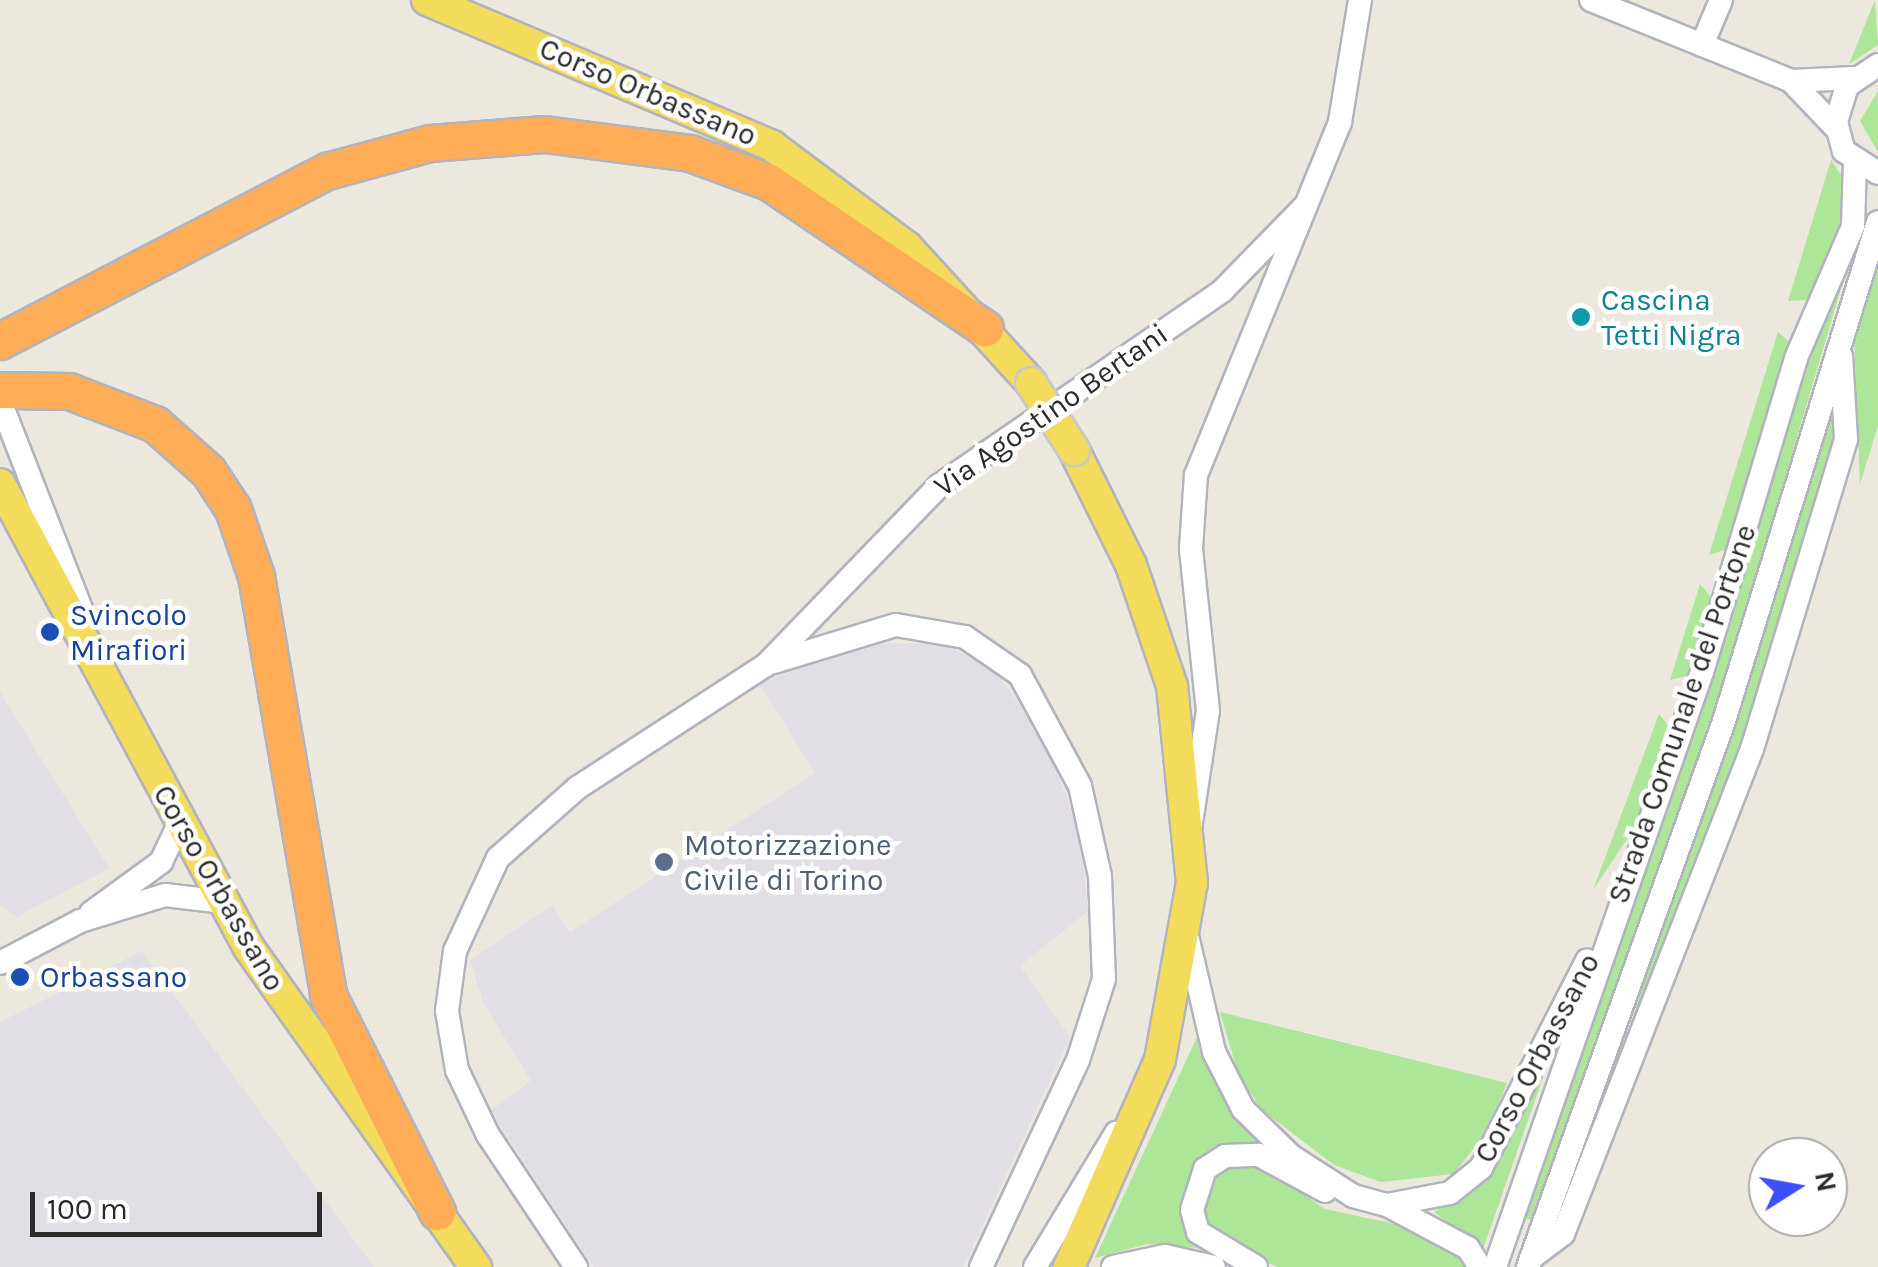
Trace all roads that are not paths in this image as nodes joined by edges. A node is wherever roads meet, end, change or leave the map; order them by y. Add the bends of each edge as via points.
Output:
1 (427, 0) edge
2 (1360, 0) edge
3 (1591, 0) edge
4 (1721, 0) edge
5 (1702, 45) junction
6 (1870, 67) edge
7 (1790, 81) junction
8 (1837, 129) junction
9 (1855, 161) junction
10 (1878, 172) edge
11 (1303, 208) junction
12 (1878, 222) edge
13 (984, 328) junction
14 (0, 341) edge
15 (1840, 348) junction
16 (0, 390) edge
17 (0, 401) edge
18 (0, 484) edge
19 (766, 665) junction
20 (113, 696) junction
21 (180, 822) junction
22 (1191, 823) junction
23 (224, 902) junction
24 (1616, 910) junction
25 (80, 921) junction
26 (1188, 940) junction
27 (0, 963) edge
28 (1160, 1060) junction
29 (1353, 1196) junction
30 (1387, 1205) junction
31 (438, 1212) junction
32 (1526, 1264) edge
33 (476, 1267) edge
34 (576, 1267) edge
35 (981, 1267) edge
36 (1034, 1267) edge
37 (1066, 1267) edge
38 (1113, 1267) edge
39 (1214, 1267) edge
40 (1256, 1267) edge
41 (1480, 1267) edge
42 (1494, 1267) edge

1 - 13 main road, Corso Orbassano via 772,146 907,247
2 - 11 street, Via Agostino Bertani via 1351,84
3 - 5 street
4 - 5 street
5 - 7 street
6 - 7 street
6 - 8 street
7 - 8 street
8 - 9 street
9 - 10 street
9 - 24 street, Strada Comunale del Portone via 1852,226 1796,358 1702,672
11 - 19 street, Via Agostino Bertani via 1222,291 940,485
11 - 22 street, Via Agostino Bertani via 1196,475 1191,548 1208,711
12 - 15 street, Strada Comunale del Portone
13 - 14 highway via 939,304 854,233 740,170 627,140 544,134 430,143 327,171
13 - 22 main road, Corso Orbassano, bridge via 1031,383 1074,450 1157,634
15 - 32 street, Strada Comunale del Portone via 1723,724
15 - 32 street, Strada Comunale del Portone via 1846,440 1766,707 1563,1234
16 - 31 highway via 70,391 122,407 208,471 248,545 328,995
17 - 20 street
18 - 20 main road, Corso Orbassano
19 - 34 street, Via Agostino Bertani via 550,811 498,858 470,906 446,1010 457,1070 488,1135
19 - 35 street, Via Agostino Bertani via 896,626 964,636 1020,675 1080,786 1100,876 1104,979 1078,1060
20 - 21 main road, Corso Orbassano
21 - 23 main road, Corso Orbassano
21 - 25 street via 161,862
22 - 26 main road, Corso Orbassano
23 - 25 street via 176,893
23 - 31 main road, Corso Orbassano via 311,1044
24 - 30 street, Corso Orbassano via 1481,1168 1450,1193
24 - 42 street, Strada Comunale del Portone
25 - 27 street
26 - 28 main road, Corso Orbassano
26 - 29 street, Corso Orbassano via 1214,1052 1243,1109
28 - 36 street
28 - 37 main road, Corso Orbassano
29 - 30 street, Corso Orbassano
29 - 40 street, Corso Orbassano via 1318,1189 1259,1155 1225,1156 1205,1169 1192,1210 1198,1232
30 - 41 street, Corso Orbassano via 1468,1248
31 - 33 main road, Corso Orbassano
38 - 39 street via 1165,1256

